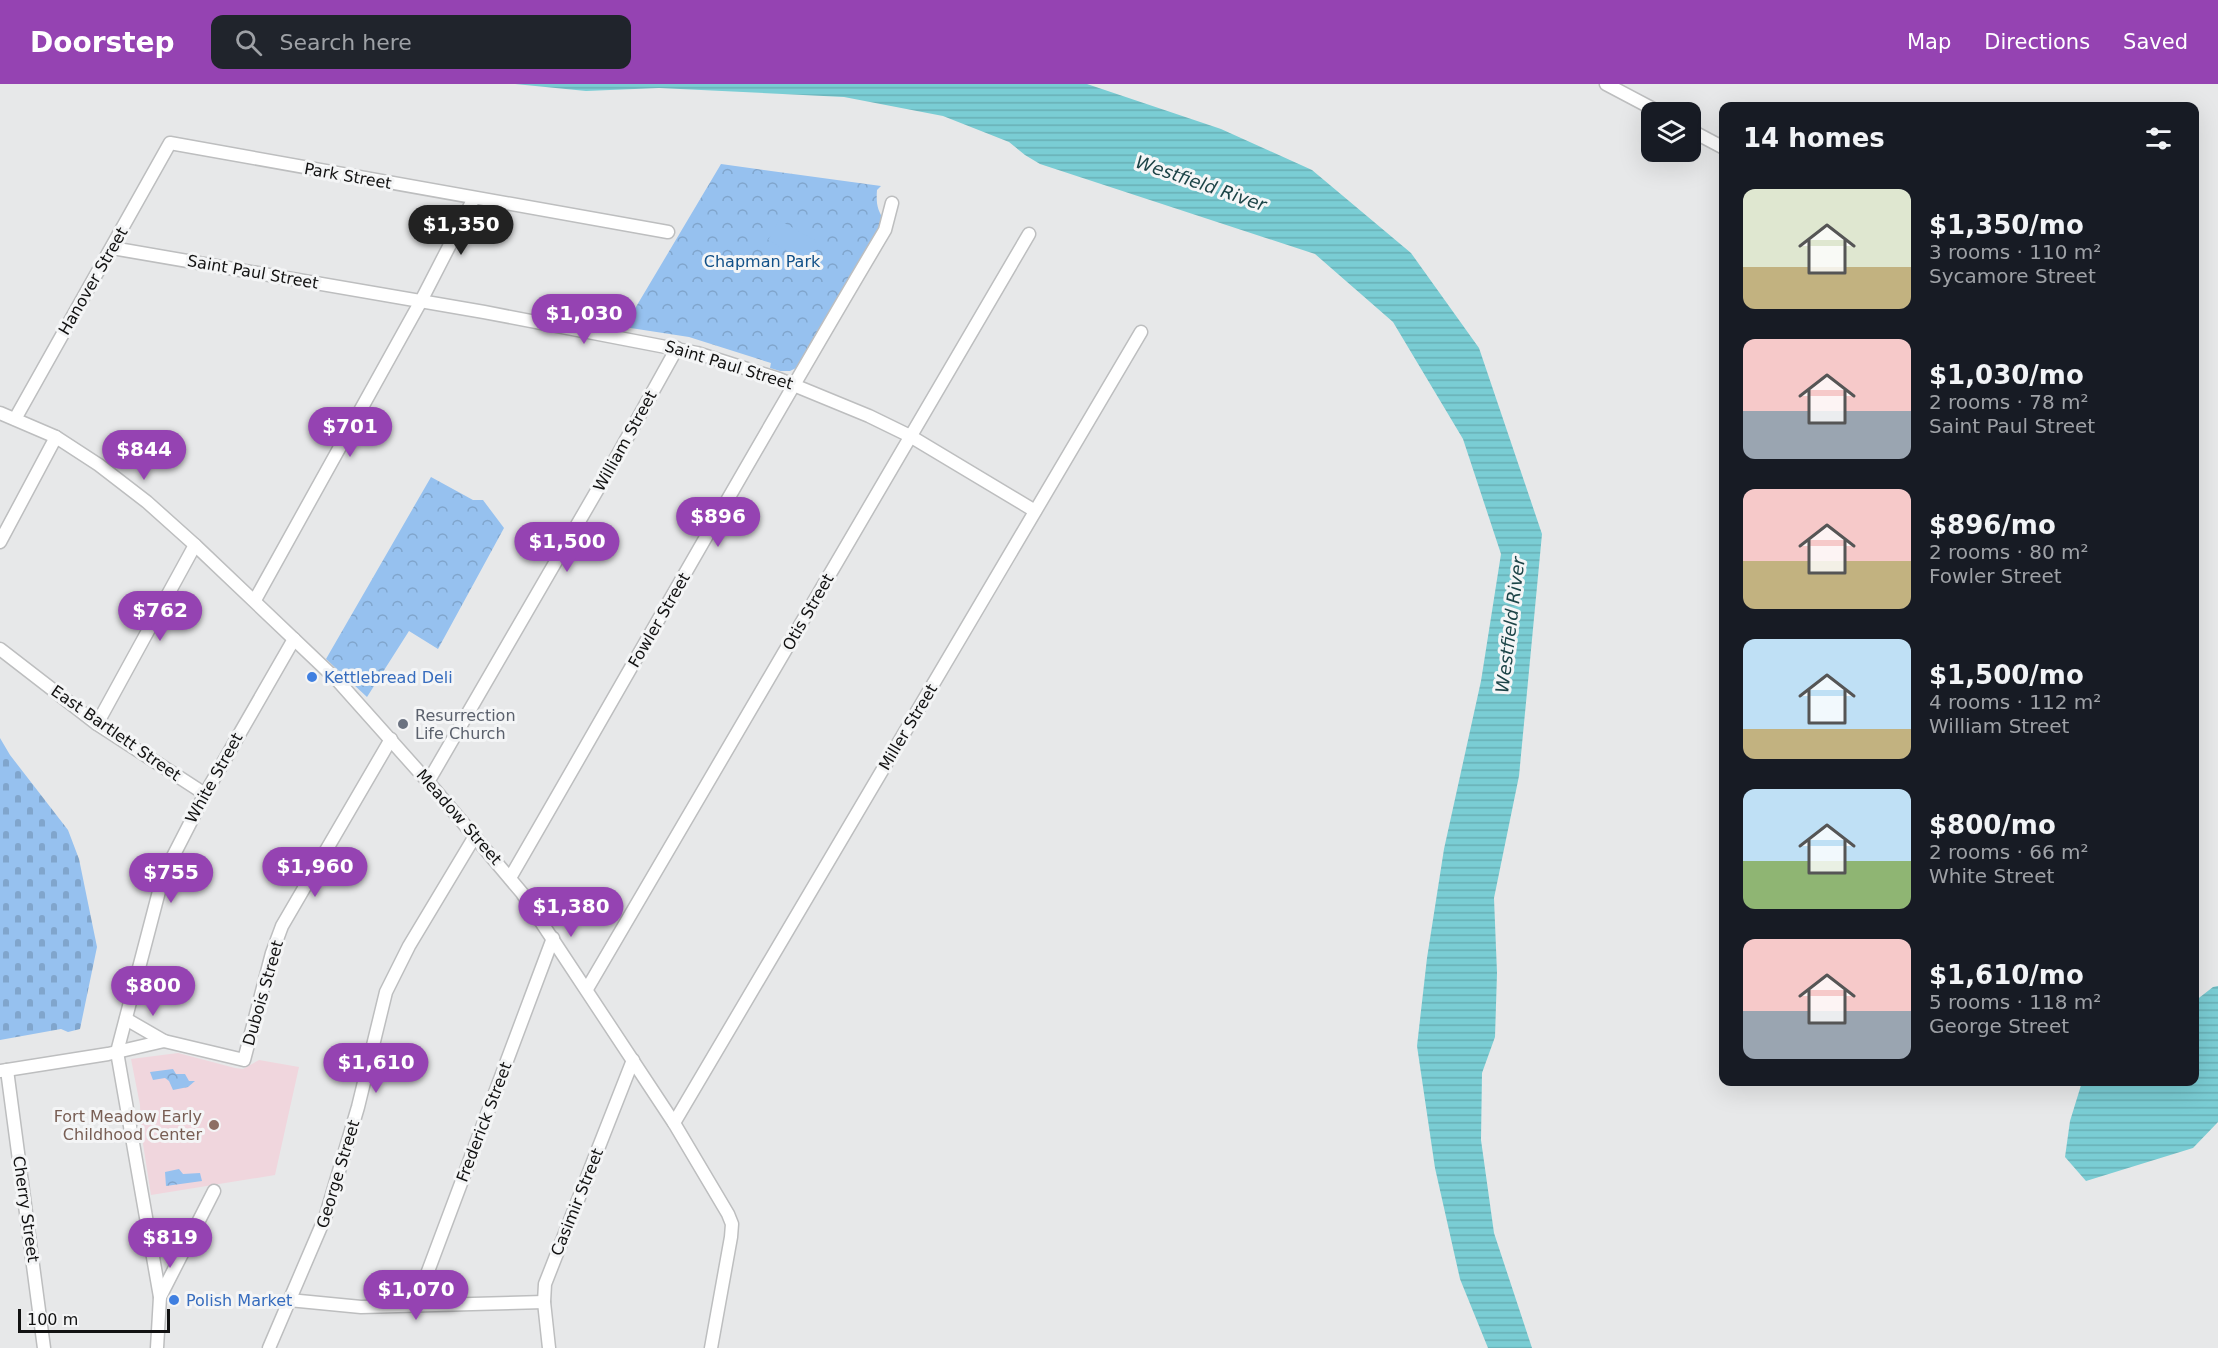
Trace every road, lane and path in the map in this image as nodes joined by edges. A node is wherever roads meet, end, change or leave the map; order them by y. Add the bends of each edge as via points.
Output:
1 (1606, 84) edge
2 (1641, 102) edge
3 (1701, 136) edge
4 (170, 143) joint
5 (1719, 145) edge
6 (474, 198) junction
7 (892, 203) dead end
8 (668, 232) dead end
9 (1029, 234) dead end
10 (112, 248) junction
11 (421, 301) junction
12 (1141, 332) dead end
13 (677, 348) junction
14 (793, 384) junction
15 (0, 413) edge
16 (15, 419) junction
17 (910, 436) junction
18 (56, 437) junction
19 (1035, 511) junction
20 (0, 542) edge
21 (195, 545) junction
22 (255, 600) junction
23 (294, 639) junction
24 (0, 649) edge
25 (97, 724) junction
26 (391, 739) junction
27 (428, 782) junction
28 (205, 794) junction
29 (475, 836) junction
30 (510, 878) junction
31 (553, 938) junction
32 (586, 989) junction
33 (126, 1019) junction
34 (164, 1041) junction
35 (117, 1052) junction
36 (633, 1060) junction
37 (4, 1071) edge
38 (674, 1123) junction
39 (214, 1191) dead end
40 (160, 1297) junction
41 (290, 1300) junction
42 (544, 1302) junction
43 (415, 1306) junction
44 (44, 1348) edge
45 (157, 1348) edge
46 (269, 1348) edge
47 (549, 1348) edge
48 (711, 1348) edge

1 - 2 street
3 - 5 street
4 - 6 street, Park Street
4 - 10 street, Hanover Street
6 - 8 street, Park Street
6 - 11 street
7 - 14 street, Fowler Street via 885,230
9 - 17 street, Otis Street
10 - 11 street, Saint Paul Street
10 - 16 street, Hanover Street
11 - 13 street, Saint Paul Street
11 - 22 street
12 - 19 street, Miller Street
13 - 14 street, Saint Paul Street
13 - 27 street, William Street
14 - 17 street, Saint Paul Street
14 - 30 street, Fowler Street
15 - 16 street, Meadow Street
16 - 18 street, Meadow Street
17 - 19 street, Saint Paul Street
17 - 32 street, Otis Street
18 - 20 street
18 - 21 street, Meadow Street via 147,502
19 - 38 street, Miller Street
21 - 22 street, Meadow Street
21 - 25 street
22 - 23 street, Meadow Street
23 - 26 street, Meadow Street
23 - 28 street, White Street
24 - 25 street, East Bartlett Street
25 - 28 street, East Bartlett Street
26 - 27 street, Meadow Street
26 - 34 street, Dubois Street via 282,927 244,1060
27 - 29 street, Meadow Street
28 - 33 street, White Street via 163,876
29 - 30 street, Meadow Street
29 - 41 street, George Street via 386,992 327,1215
30 - 31 street, Meadow Street
31 - 32 street, Meadow Street
31 - 43 street, Frederick Street
32 - 36 street, Meadow Street
33 - 34 street
33 - 35 street, White Street
34 - 35 street
35 - 37 street
35 - 40 street, White Street
36 - 38 street, Meadow Street
36 - 42 street, Casimir Street via 544,1284
37 - 44 street, Cherry Street
38 - 48 street, Meadow Street via 732,1224
39 - 40 street
40 - 45 street, White Street
41 - 43 street via 338,1306
41 - 46 street, George Street
42 - 43 street
42 - 47 street, Casimir Street

